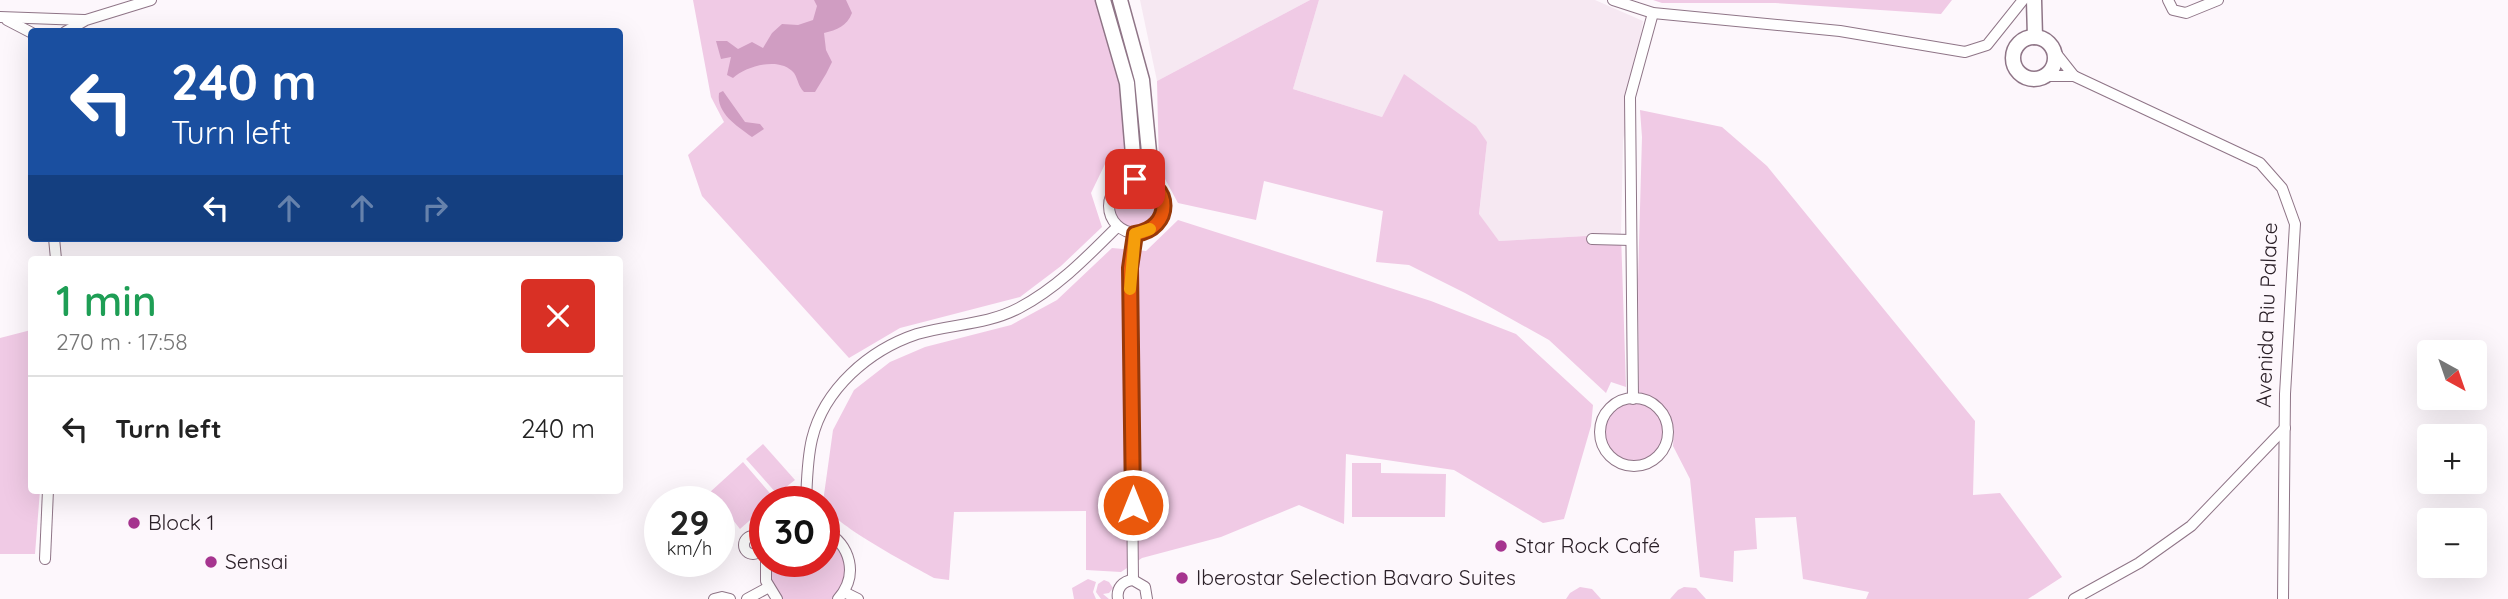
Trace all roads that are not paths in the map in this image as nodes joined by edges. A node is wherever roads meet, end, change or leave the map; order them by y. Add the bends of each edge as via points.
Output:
1 (151, 0) edge
2 (1103, 0) edge
3 (1120, 0) edge
4 (1613, 0) edge
5 (2023, 0) edge
6 (2034, 0) edge
7 (2168, 0) edge
8 (2218, 0) edge
9 (1653, 13) junction
10 (0, 17) edge
11 (86, 20) junction
12 (72, 28) edge
13 (28, 31) edge
14 (2035, 37) junction
15 (2055, 52) junction
16 (2045, 76) junction
17 (2074, 76) junction
18 (1135, 179) junction
19 (1152, 183) junction
20 (1117, 227) junction
21 (1135, 234) junction
22 (1592, 239) dead end
23 (1631, 240) junction
24 (1633, 399) junction
25 (2285, 428) junction
26 (807, 486) edge
27 (48, 494) edge
28 (840, 541) edge
29 (46, 559) dead end
30 (766, 577) edge
31 (1133, 580) junction
32 (769, 587) junction
33 (841, 595) edge
34 (714, 599) edge
35 (730, 599) edge
36 (747, 599) edge
37 (778, 599) edge
38 (858, 599) edge
39 (1118, 599) edge
40 (1147, 599) edge
41 (2074, 599) edge
42 (2283, 599) edge

1 - 11 street
2 - 18 street via 1127,83
3 - 19 street via 1142,80
4 - 9 street
5 - 9 street via 1987,46 1965,52 1840,31
6 - 14 street
7 - 8 street via 2173,10 2186,13
9 - 23 street via 1630,97
10 - 11 street
10 - 13 street
11 - 12 street
14 - 15 street via 2047,41
14 - 16 street via 2017,46 2015,66 2024,77
15 - 16 street via 2054,65
15 - 17 street, Avenida Riu Palace
16 - 17 street, Avenida Riu Palace
17 - 25 street, Avenida Riu Palace via 2260,163 2283,188 2295,224
18 - 19 street
18 - 20 street via 1112,193 1109,211
19 - 21 street via 1162,197 1162,215 1152,229
20 - 21 street
20 - 26 street via 1052,288 1018,309 918,334 892,344 853,369 828,403 813,437
21 - 31 street via 1130,280
22 - 23 street
23 - 24 street
24 - 24 street via 1609,410 1601,436 1603,446 1618,462 1640,466 1660,454 1668,426 1651,403
25 - 41 street via 2191,526 2139,563
25 - 42 street, Avenida Riu Palace
27 - 29 street
28 - 33 street via 851,564
30 - 32 street
31 - 39 street via 1122,585
31 - 40 street via 1145,587
32 - 36 street
32 - 37 street
33 - 38 street
34 - 35 street

